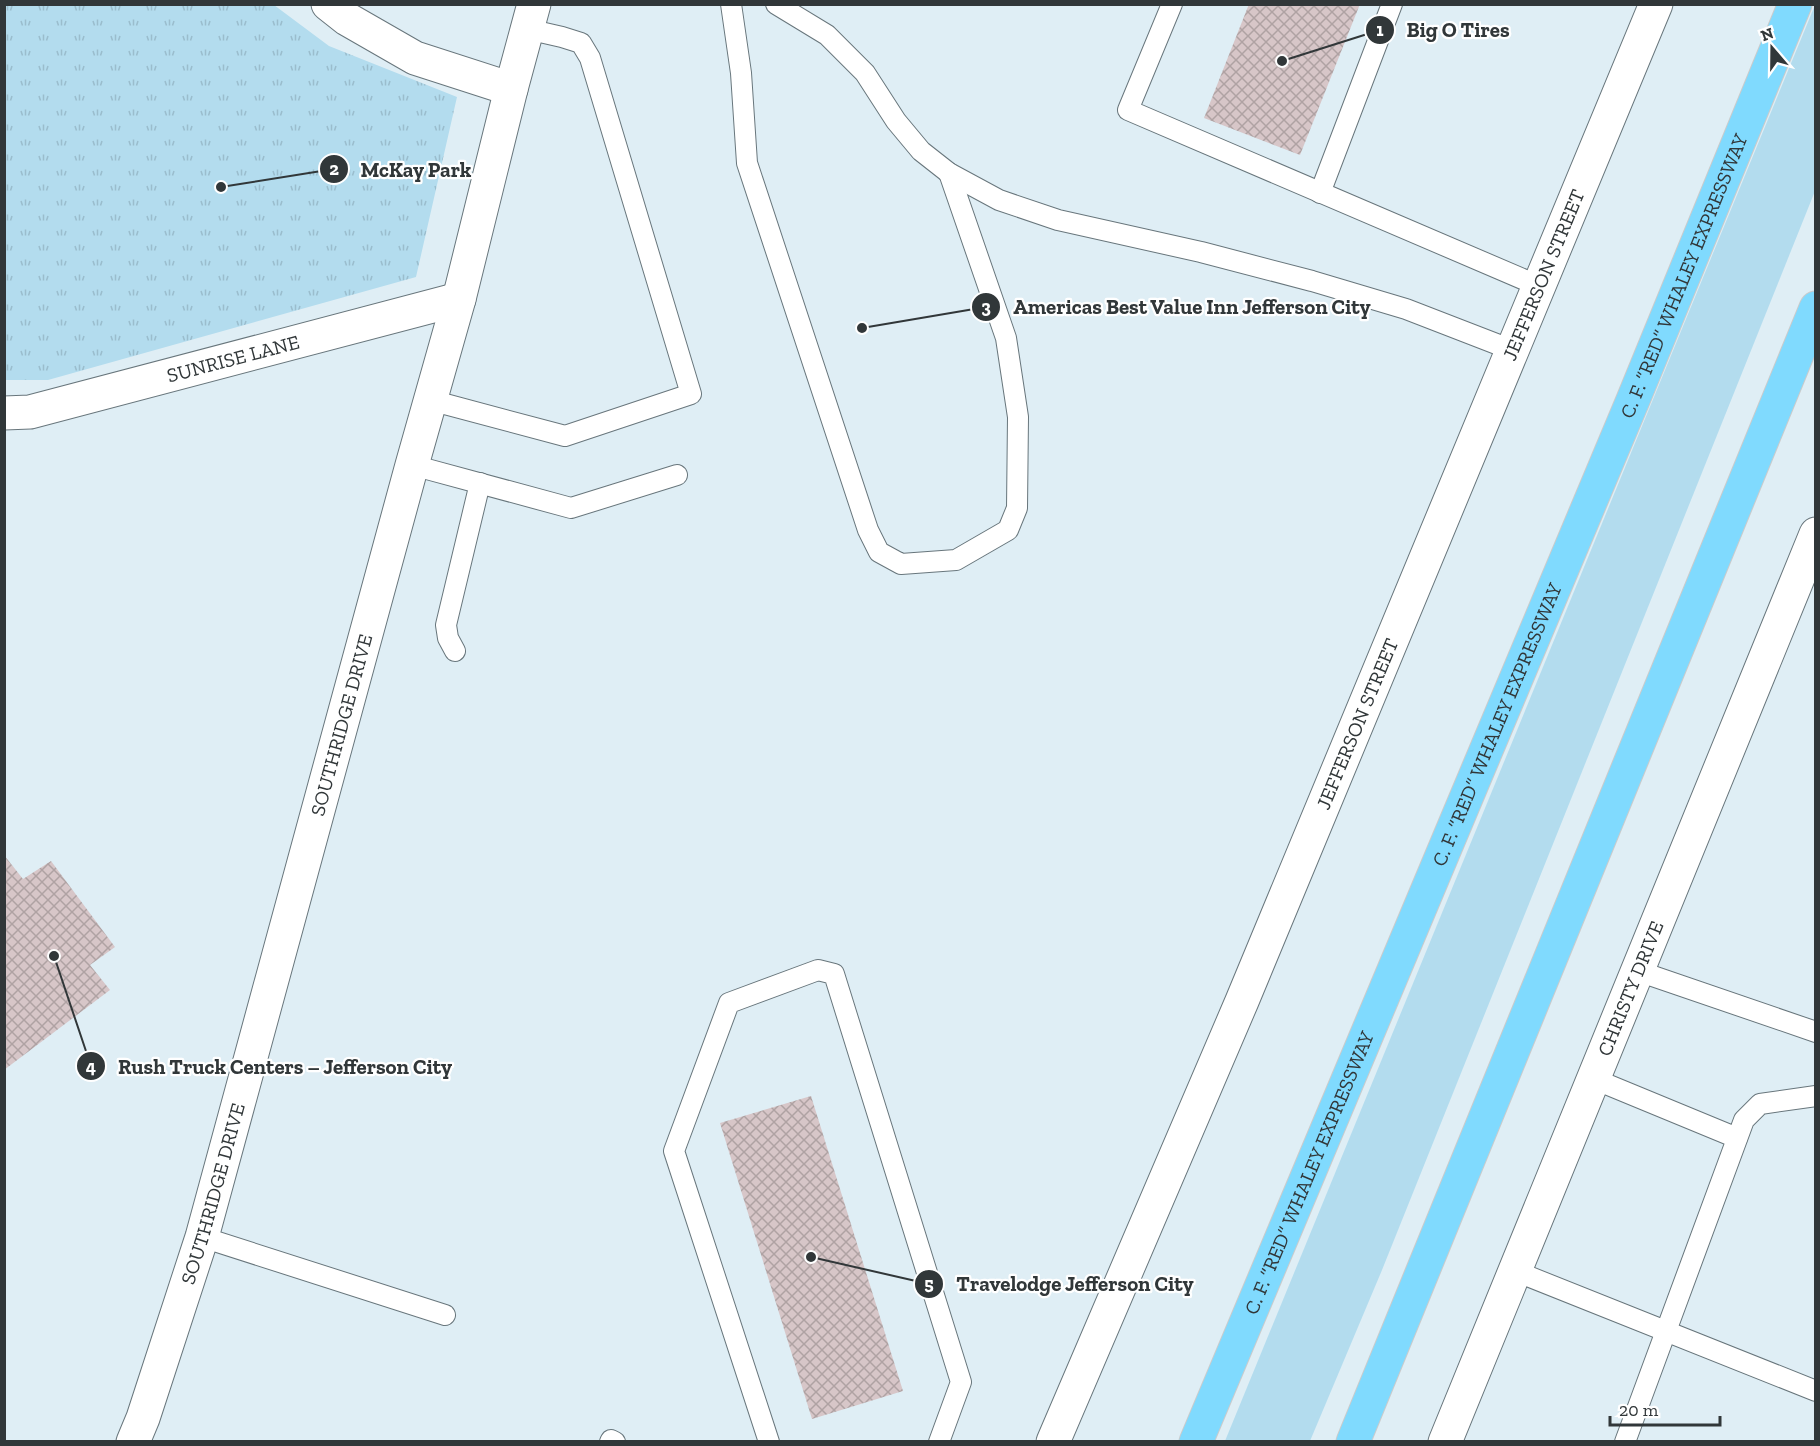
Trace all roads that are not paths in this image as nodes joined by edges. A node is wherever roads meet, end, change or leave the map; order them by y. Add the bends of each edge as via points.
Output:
1 (328, 4) edge
2 (731, 4) edge
3 (776, 4) edge
4 (1172, 4) edge
5 (1392, 4) edge
6 (1656, 4) edge
7 (1795, 4) edge
8 (530, 17) edge
9 (511, 89) junction
10 (949, 173) junction
11 (1320, 194) junction
12 (1539, 285) junction
13 (459, 299) junction
14 (1815, 308) edge
15 (1512, 350) junction
16 (430, 400) junction
17 (4, 413) edge
18 (412, 465) junction
19 (677, 476) dead end
20 (480, 483) junction
21 (1815, 534) edge
22 (455, 651) dead end
23 (1638, 971) junction
24 (1815, 1032) edge
25 (1594, 1079) junction
26 (1815, 1096) edge
27 (1737, 1138) junction
28 (202, 1237) junction
29 (1515, 1272) junction
30 (445, 1316) dead end
31 (1664, 1331) junction
32 (1815, 1391) edge
33 (133, 1442) edge
34 (610, 1442) edge
35 (615, 1442) edge
36 (769, 1442) edge
37 (939, 1442) edge
38 (1053, 1442) edge
39 (1196, 1442) edge
40 (1353, 1442) edge
41 (1445, 1442) edge
42 (1624, 1442) edge

1 - 9 street via 415,58
2 - 10 lane via 741,72 747,163 868,530 879,552 901,564 956,560 1008,530 1017,508 1018,417 1006,338
3 - 10 lane via 827,35 865,73 921,151
4 - 11 lane via 1128,110
5 - 11 lane
6 - 12 street, JEFFERSON STREET
7 - 39 highway, C. F. “RED” WHALEY EXPRESSWAY
8 - 9 street, SOUTHRIDGE DRIVE
8 - 16 lane via 581,43 590,58 691,394 565,436
9 - 13 street, SOUTHRIDGE DRIVE
10 - 15 lane via 999,200 1058,220 1312,282 1406,309
11 - 12 lane
12 - 15 street, JEFFERSON STREET
13 - 16 street, SOUTHRIDGE DRIVE
13 - 17 street, SUNRISE LANE via 30,412
14 - 40 highway
15 - 38 street, JEFFERSON STREET via 1247,990
16 - 18 street, SOUTHRIDGE DRIVE
18 - 20 lane
18 - 28 street, SOUTHRIDGE DRIVE
19 - 20 lane via 571,508
20 - 22 lane via 446,625
21 - 23 street, CHRISTY DRIVE
23 - 24 lane
23 - 25 street, CHRISTY DRIVE
25 - 27 lane
25 - 29 street, CHRISTY DRIVE
26 - 27 lane via 1760,1104 1744,1120
27 - 31 lane
28 - 30 lane
28 - 33 street, SOUTHRIDGE DRIVE
29 - 31 lane
29 - 41 street, CHRISTY DRIVE
31 - 32 lane
31 - 42 lane
34 - 35 lane
36 - 37 lane via 674,1151 729,1003 818,970 834,974 961,1382

